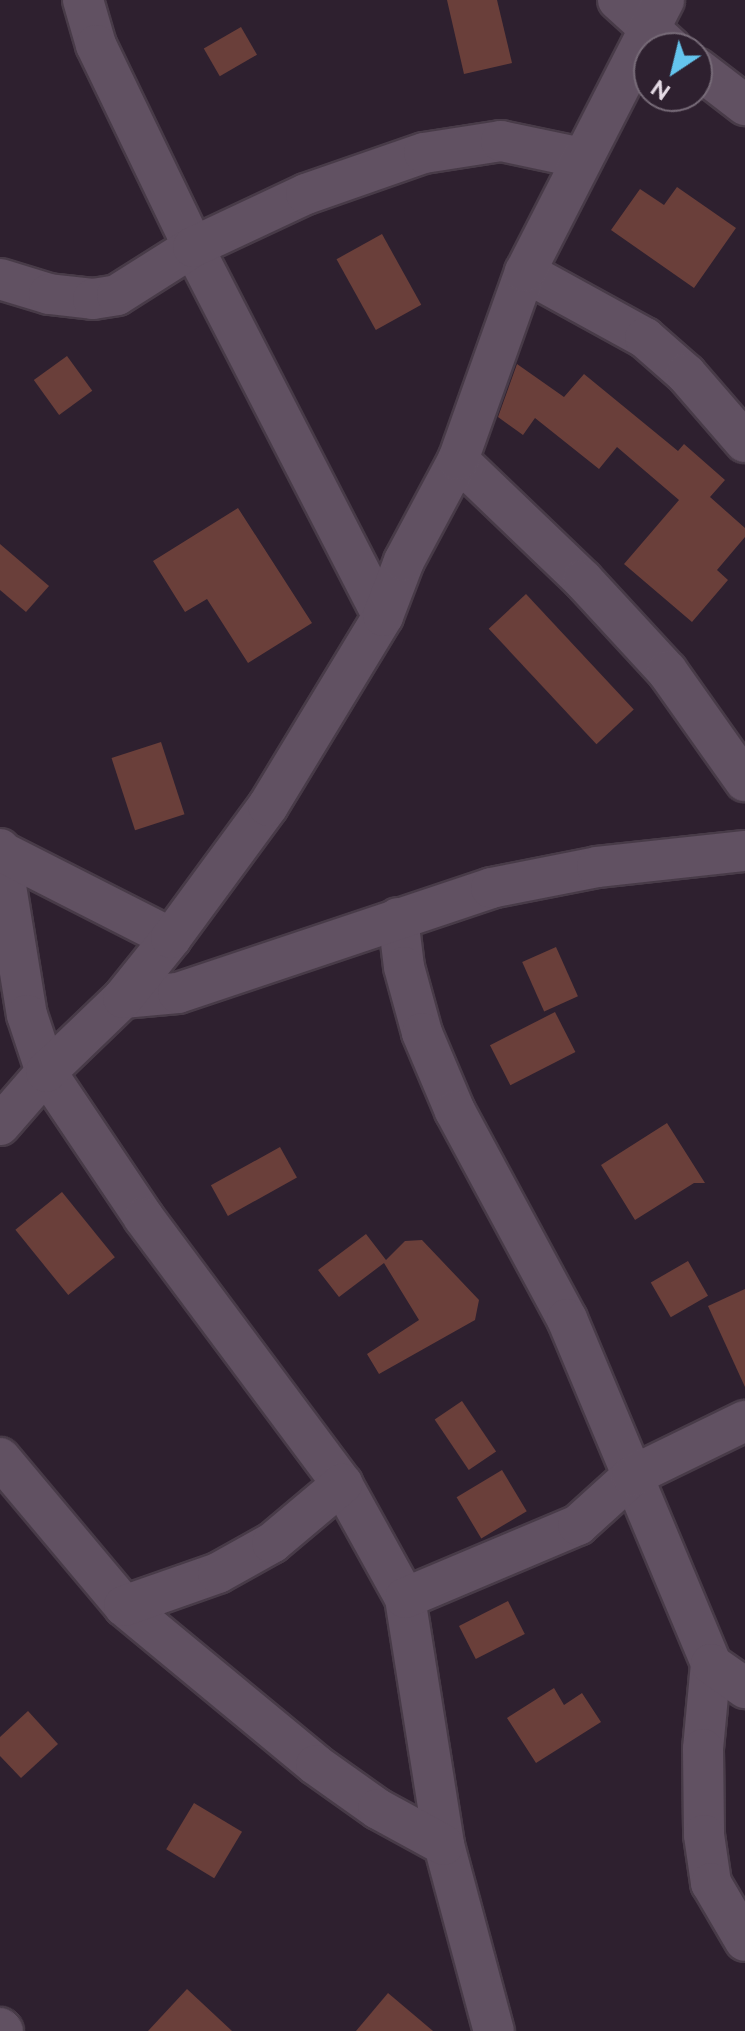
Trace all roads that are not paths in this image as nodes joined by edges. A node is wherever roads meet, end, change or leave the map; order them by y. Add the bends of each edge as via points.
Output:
1 (83, 0) edge
2 (618, 0) edge
3 (662, 27) edge
4 (713, 80) edge
5 (745, 105) edge
6 (582, 158) junction
7 (193, 247) junction
8 (525, 272) junction
9 (0, 279) edge
10 (745, 442) edge
11 (458, 460) junction
12 (383, 616) junction
13 (745, 781) edge
14 (0, 850) edge
15 (745, 851) edge
16 (398, 918) junction
17 (171, 938) junction
18 (123, 998) junction
19 (13, 1015) edge
20 (46, 1072) junction
21 (0, 1125) edge
22 (745, 1421) edge
23 (0, 1458) edge
24 (632, 1476) junction
25 (342, 1484) junction
26 (405, 1598) junction
27 (124, 1606) junction
28 (711, 1664) junction
29 (745, 1688) edge
30 (444, 1845) junction
31 (745, 1941) edge
32 (494, 2031) edge

1 - 7 street via 96,45
2 - 3 street
3 - 6 street
4 - 5 street
6 - 7 street via 522,143 452,145 306,194
6 - 8 street
7 - 9 street via 117,295 93,299 49,294
7 - 12 street
8 - 10 street via 645,338 686,374
8 - 11 street
11 - 12 street via 404,561
11 - 13 street via 583,580 667,671
12 - 17 street via 268,806
14 - 17 street
14 - 19 street
15 - 16 street via 597,867 491,888
16 - 18 street via 178,993
16 - 24 street via 404,967 422,1033 455,1111 567,1319
17 - 18 street
18 - 20 street
19 - 20 street
20 - 21 street
20 - 25 street via 144,1218
22 - 24 street
23 - 27 street
24 - 26 street via 578,1525
24 - 28 street
25 - 26 street
25 - 27 street via 272,1543 218,1573
26 - 30 street
27 - 30 street via 316,1765 378,1809
28 - 29 street
28 - 31 street via 703,1749 704,1835 711,1883
30 - 32 street

